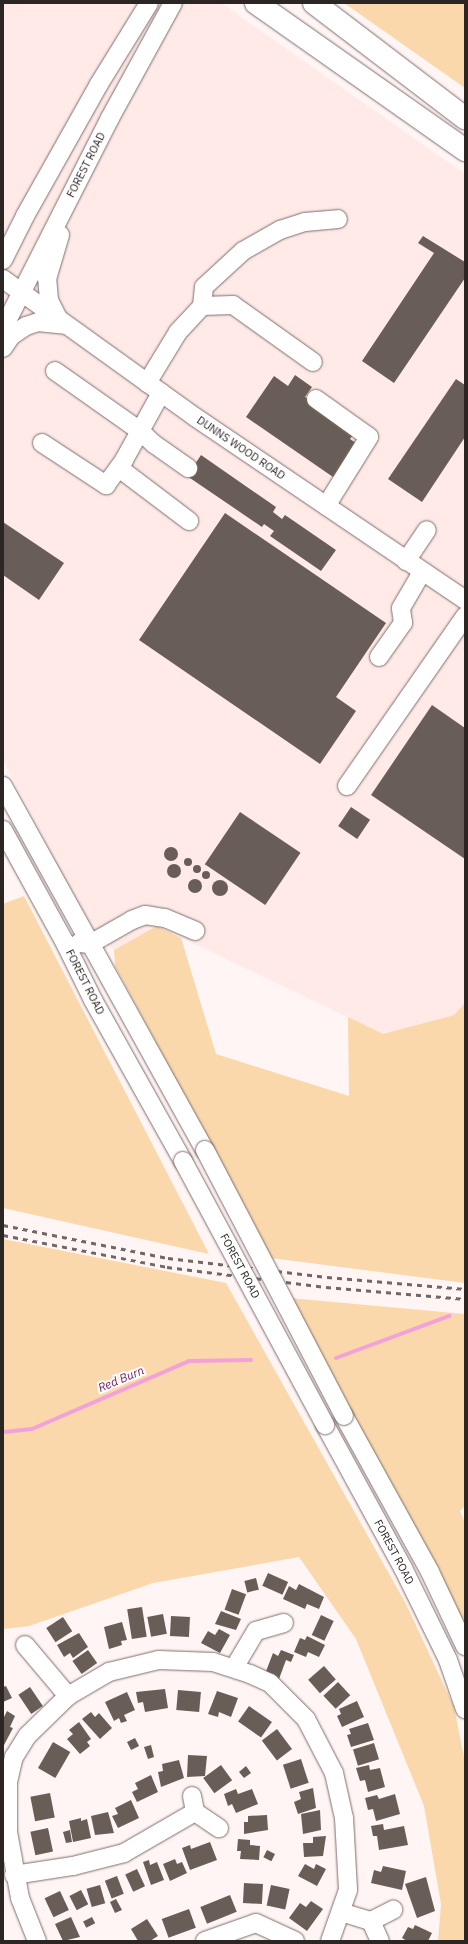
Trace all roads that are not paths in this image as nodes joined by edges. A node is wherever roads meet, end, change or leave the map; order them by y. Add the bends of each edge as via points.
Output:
1 (149, 3) edge
2 (173, 3) edge
3 (256, 3) edge
4 (314, 3) edge
5 (465, 118) edge
6 (465, 150) edge
7 (52, 169) junction
8 (76, 186) junction
9 (338, 219) dead end
10 (3, 228) edge
11 (42, 252) junction
12 (3, 260) edge
13 (3, 273) edge
14 (3, 279) edge
15 (21, 292) junction
16 (3, 297) edge
17 (202, 306) junction
18 (63, 322) junction
19 (3, 328) edge
20 (3, 348) edge
21 (313, 362) dead end
22 (55, 371) dead end
23 (154, 388) junction
24 (316, 399) dead end
25 (140, 430) junction
26 (42, 443) dead end
27 (119, 468) junction
28 (188, 468) dead end
29 (326, 506) junction
30 (189, 521) dead end
31 (427, 530) dead end
32 (406, 561) junction
33 (422, 572) junction
34 (465, 600) edge
35 (465, 616) edge
36 (379, 657) dead end
37 (3, 786) edge
38 (347, 786) dead end
39 (3, 830) edge
40 (195, 931) dead end
41 (64, 941) junction
42 (90, 944) junction
43 (284, 1623) dead end
44 (25, 1645) dead end
45 (465, 1646) edge
46 (234, 1668) junction
47 (68, 1696) junction
48 (465, 1709) edge
49 (5, 1796) edge
50 (218, 1828) dead end
51 (14, 1874) junction
52 (393, 1910) dead end
53 (341, 1912) junction
54 (371, 1921) junction
55 (37, 1941) edge
56 (205, 1941) edge
57 (295, 1941) edge
58 (330, 1941) edge
59 (380, 1941) edge

1 - 7 street
2 - 8 street, FOREST ROAD
3 - 6 highway
4 - 5 highway
7 - 10 street
7 - 12 street
8 - 11 street, FOREST ROAD
8 - 18 street via 48,279 49,300
9 - 17 street via 305,222 280,230 243,251 204,287
11 - 13 street via 20,270
11 - 15 street, FOREST ROAD
14 - 15 street, DUNNS WOOD ROAD
15 - 16 street
15 - 18 street, DUNNS WOOD ROAD
15 - 19 street, FOREST ROAD
17 - 21 street via 233,305
17 - 23 street via 178,332
18 - 20 street via 44,322 26,326 11,336
18 - 23 street, DUNNS WOOD ROAD
22 - 25 street
23 - 25 street
23 - 29 street, DUNNS WOOD ROAD
24 - 29 street via 369,437
25 - 27 street
25 - 28 street via 154,444
26 - 27 street via 106,485
27 - 30 street
29 - 32 street, DUNNS WOOD ROAD
31 - 32 street
32 - 33 street, DUNNS WOOD ROAD
33 - 34 street, DUNNS WOOD ROAD
33 - 36 street via 401,608 403,623
35 - 38 street
37 - 42 street, FOREST ROAD
39 - 41 street, FOREST ROAD
40 - 42 street via 165,918 145,915
41 - 42 street
41 - 48 street, FOREST ROAD, bridge via 93,1000 403,1568 448,1660
42 - 45 street, FOREST ROAD, bridge via 205,1150 344,1416 430,1572
43 - 46 street via 256,1631
44 - 47 street
46 - 47 street via 213,1662 159,1660 109,1672
46 - 53 street via 270,1683 306,1719 334,1773 344,1818 348,1890
47 - 49 street via 24,1741 14,1757
49 - 51 street
50 - 51 street via 193,1804 124,1853 73,1866
51 - 55 street via 20,1898
52 - 54 street
53 - 54 street
53 - 58 street
54 - 59 street
56 - 57 street via 256,1923

